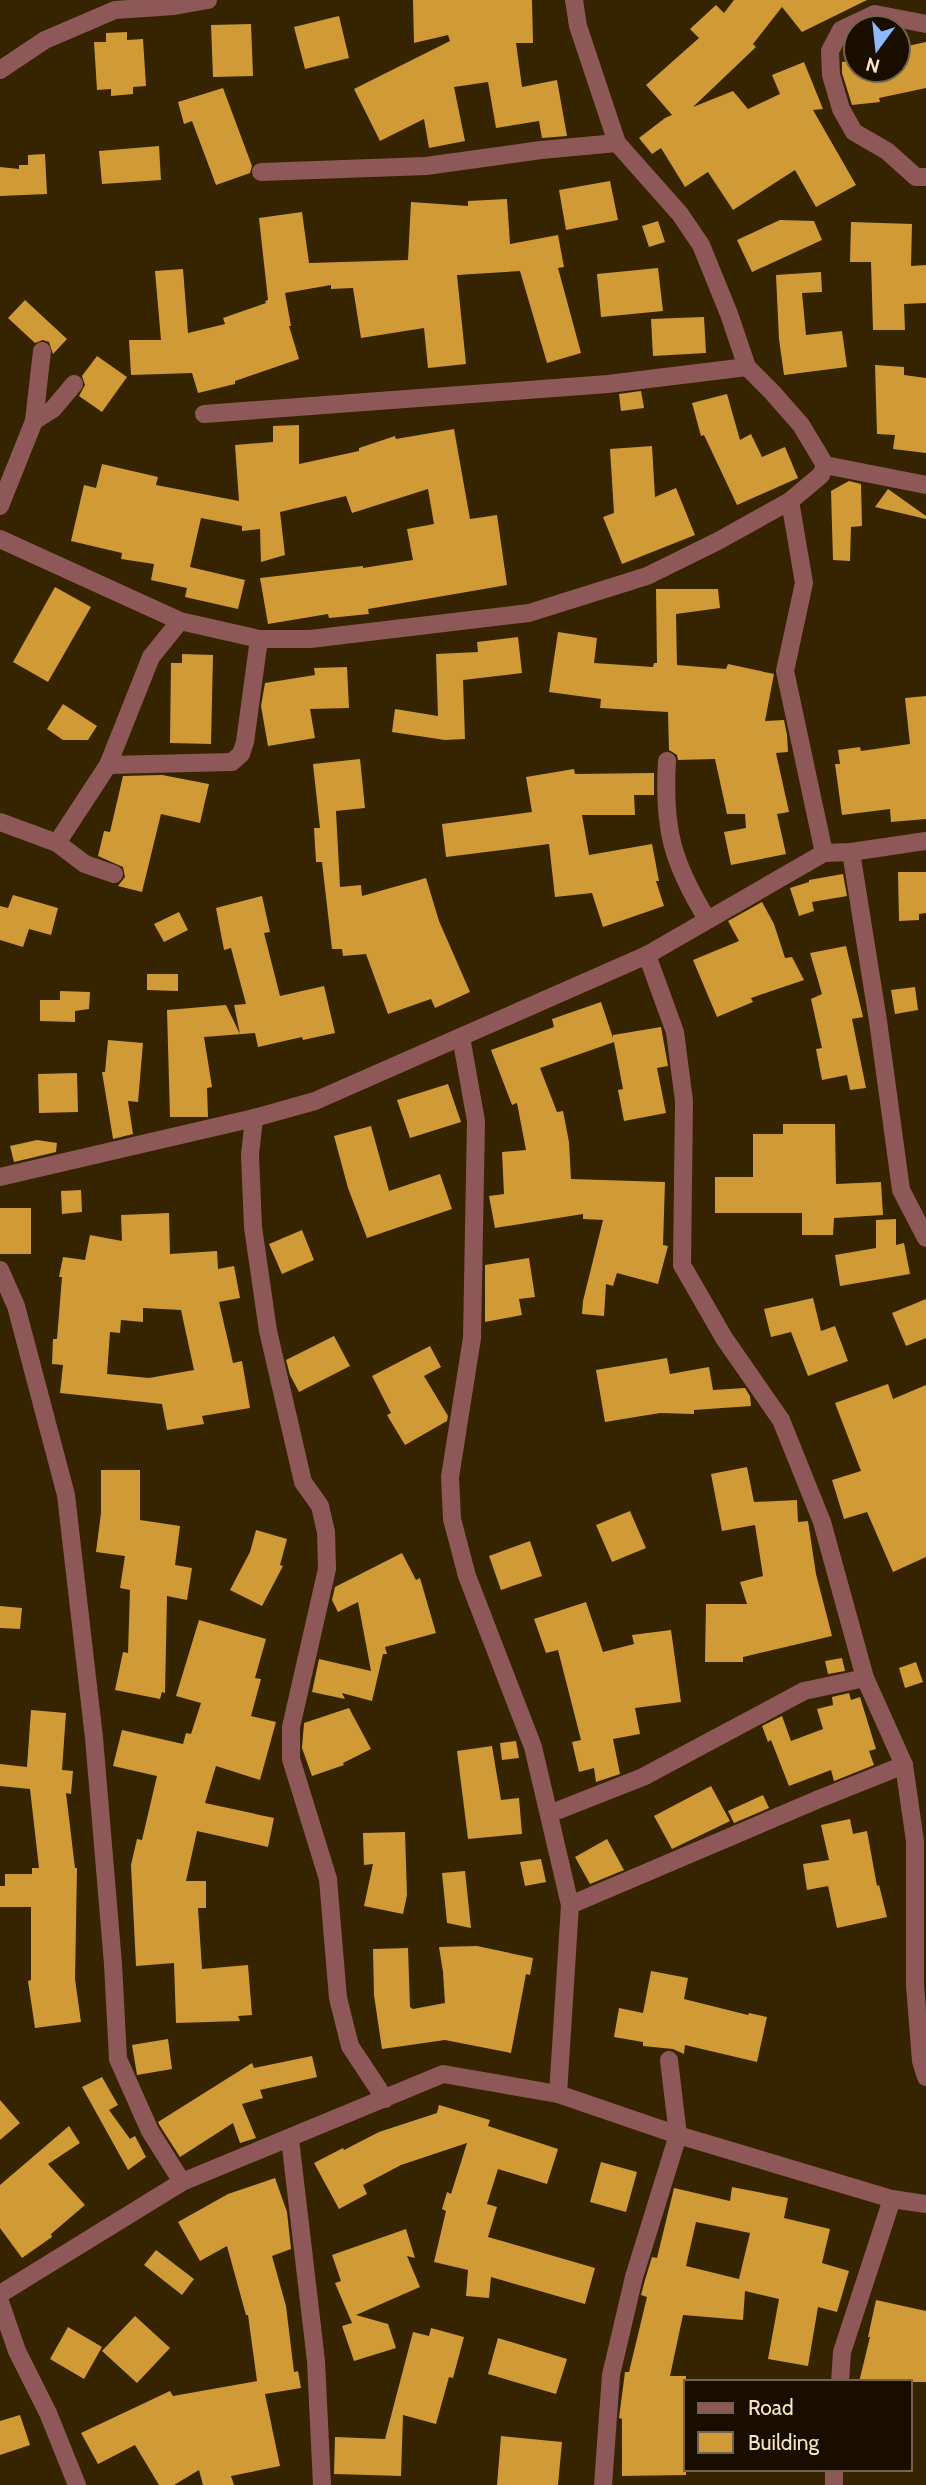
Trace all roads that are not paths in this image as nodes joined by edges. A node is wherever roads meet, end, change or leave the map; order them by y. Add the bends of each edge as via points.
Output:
1 (208, 0) edge
2 (574, 0) edge
3 (926, 24) edge
4 (0, 70) edge
5 (617, 143) junction
6 (261, 172) dead end
7 (926, 177) edge
8 (42, 351) dead end
9 (747, 367) junction
10 (74, 384) dead end
11 (204, 414) dead end
12 (34, 421) junction
13 (825, 465) junction
14 (926, 485) edge
15 (790, 502) junction
16 (0, 506) edge
17 (0, 539) edge
18 (180, 621) junction
19 (258, 639) junction
20 (667, 761) dead end
21 (108, 765) junction
22 (0, 822) edge
23 (926, 841) edge
24 (57, 843) junction
25 (851, 852) junction
26 (824, 853) junction
27 (114, 874) dead end
28 (707, 919) junction
29 (647, 955) junction
30 (461, 1037) junction
31 (254, 1118) junction
32 (0, 1177) edge
33 (926, 1238) edge
34 (0, 1270) edge
35 (865, 1678) junction
36 (904, 1765) junction
37 (549, 1814) junction
38 (570, 1905) junction
39 (668, 2060) dead end
40 (926, 2077) edge
41 (558, 2094) junction
42 (385, 2099) junction
43 (678, 2135) junction
44 (290, 2139) junction
45 (182, 2182) junction
46 (892, 2199) junction
47 (926, 2204) edge
48 (0, 2294) edge
49 (0, 2302) edge
50 (840, 2380) edge
51 (77, 2485) edge
52 (322, 2485) edge
53 (603, 2485) edge

1 - 4 street via 115,10 46,40
2 - 5 street via 578,26
3 - 7 street via 875,13 841,30 830,51 841,109 854,132 887,151 916,177
5 - 6 street via 426,166
5 - 9 street via 701,245
8 - 12 street
9 - 11 street via 608,384
9 - 13 street via 801,425
10 - 12 street via 53,409
12 - 16 street
13 - 14 street
13 - 15 street via 821,475
15 - 19 street via 647,576 529,613 310,639
15 - 26 street via 804,583 785,671
17 - 18 street
18 - 19 street
18 - 21 street via 151,657
19 - 21 street via 244,742 241,754 232,762
20 - 28 street via 669,837 687,888
21 - 24 street
22 - 24 street
23 - 25 street
24 - 27 street via 85,864
25 - 26 street
25 - 33 street via 901,1190
26 - 28 street
28 - 29 street
29 - 30 street
29 - 35 street via 674,1032 684,1101 682,1265 723,1338 781,1420 822,1522
30 - 31 street via 315,1101
30 - 37 street via 476,1121 472,1338 450,1478 452,1519 467,1576 533,1748
31 - 32 street
31 - 42 street via 250,1155 253,1227 268,1331 303,1482 320,1506 326,1532 327,1569 290,1727 291,1759 328,1879 338,1998 350,2046
34 - 45 street via 16,1306 66,1495 94,1738 118,2059 150,2131
35 - 36 street
35 - 37 street via 804,1691 643,1777
36 - 38 street
36 - 40 street via 915,1841 915,1985
37 - 38 street
38 - 41 street
39 - 43 street
41 - 42 street via 443,2074
41 - 43 street
42 - 44 street
43 - 46 street
43 - 53 street via 634,2277 611,2375
44 - 45 street
44 - 52 street via 316,2361
45 - 48 street
46 - 47 street
46 - 50 street via 842,2352
49 - 51 street

